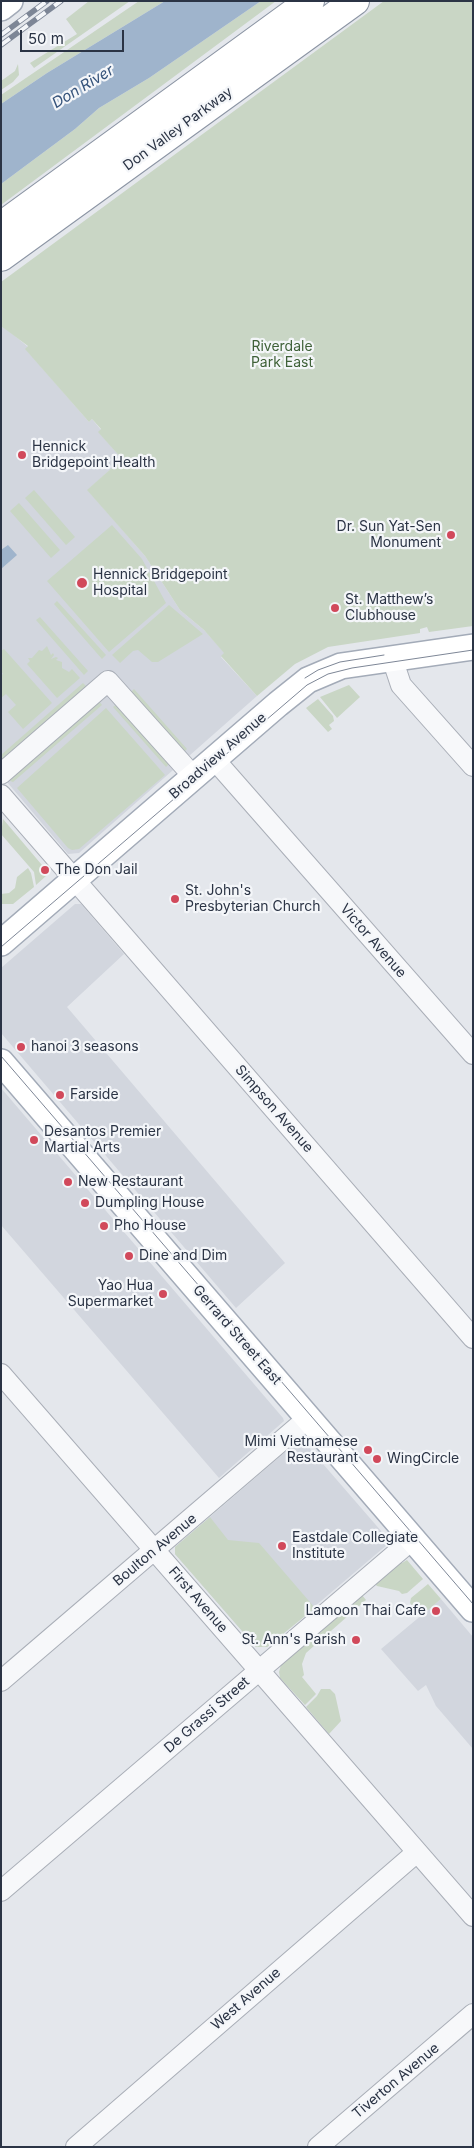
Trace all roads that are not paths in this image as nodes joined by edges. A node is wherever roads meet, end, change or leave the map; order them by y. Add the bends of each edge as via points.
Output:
1 (10, 1) edge
2 (310, 1) edge
3 (355, 1) edge
4 (1, 8) edge
5 (1, 226) edge
6 (1, 256) edge
7 (473, 647) edge
8 (392, 658) junction
9 (214, 759) junction
10 (473, 766) edge
11 (1, 774) edge
12 (194, 777) junction
13 (1, 796) edge
14 (75, 880) junction
15 (1, 943) edge
16 (473, 1054) edge
17 (1, 1062) edge
18 (473, 1338) edge
19 (1, 1374) edge
20 (308, 1418) junction
21 (412, 1538) junction
22 (154, 1550) junction
23 (473, 1609) edge
24 (259, 1670) junction
25 (1, 1681) edge
26 (417, 1852) junction
27 (1, 1891) edge
28 (473, 1916) edge
29 (473, 2014) edge
30 (76, 2147) edge
31 (318, 2147) edge

1 - 4 main road
2 - 5 highway, Don Valley Parkway
3 - 6 highway, Don Valley Parkway
7 - 8 main road, Broadview Avenue
8 - 9 main road, Broadview Avenue via 341,666 316,676
8 - 10 street via 401,684
9 - 12 main road, Broadview Avenue
9 - 16 street, Victor Avenue
11 - 12 street via 108,681
12 - 14 main road, Broadview Avenue
13 - 14 street, Simpson Avenue
14 - 15 main road, Broadview Avenue
14 - 18 street, Simpson Avenue
17 - 20 main road, Gerrard Street East
19 - 22 street, First Avenue
20 - 21 main road, Gerrard Street East
20 - 22 street, Boulton Avenue
21 - 23 main road, Gerrard Street East
21 - 24 street, De Grassi Street
22 - 24 street, First Avenue
22 - 25 street, Boulton Avenue
24 - 26 street, First Avenue
24 - 27 street, De Grassi Street
26 - 28 street, First Avenue
26 - 30 street, West Avenue
29 - 31 street, Tiverton Avenue

